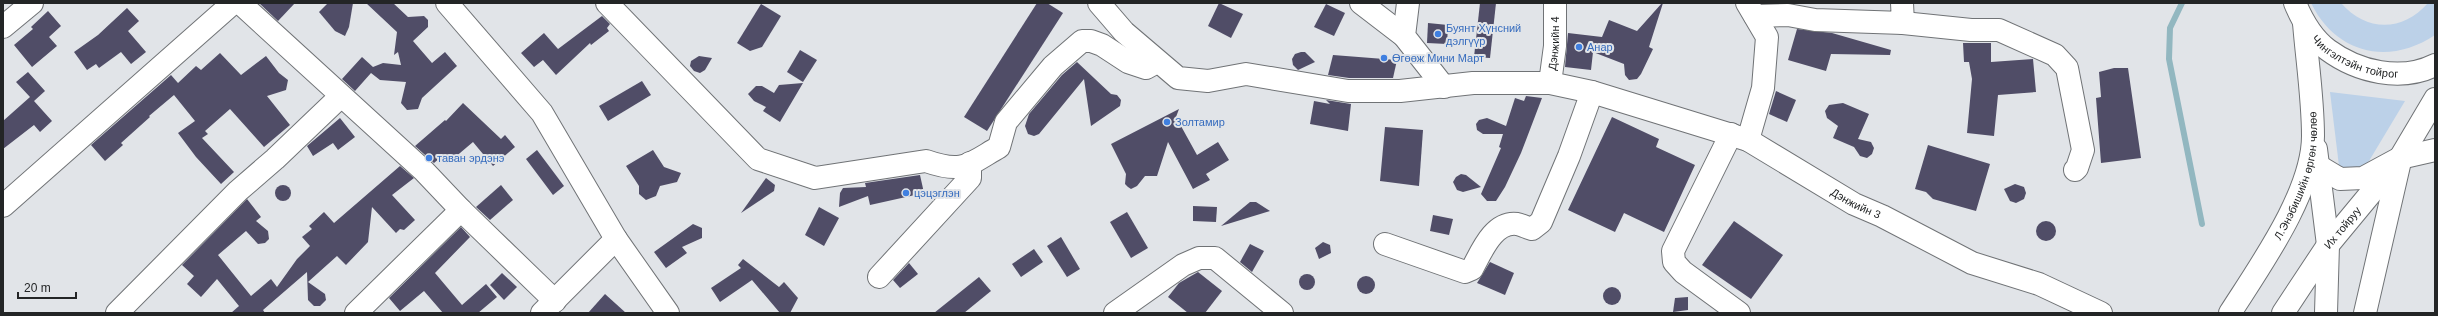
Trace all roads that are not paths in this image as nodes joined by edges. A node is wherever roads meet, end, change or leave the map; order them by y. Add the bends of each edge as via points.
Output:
1 (32, 3) edge
2 (233, 3) edge
3 (240, 3) edge
4 (447, 3) edge
5 (607, 3) edge
6 (1099, 3) edge
7 (1360, 3) edge
8 (1408, 3) edge
9 (1555, 3) edge
10 (2295, 3) edge
11 (1751, 9) edge
12 (1903, 13) edge
13 (2304, 23) junction
14 (3, 27) edge
15 (1404, 36) junction
16 (1157, 62) junction
17 (2435, 65) edge
18 (1550, 83) junction
19 (1444, 88) junction
20 (1592, 92) junction
21 (341, 96) junction
22 (2435, 99) edge
23 (1739, 137) junction
24 (2313, 137) junction
25 (2435, 150) edge
26 (2400, 158) junction
27 (970, 163) junction
28 (2320, 167) junction
29 (2075, 170) dead end
30 (3, 206) edge
31 (461, 210) junction
32 (616, 239) junction
33 (1385, 244) dead end
34 (2328, 245) junction
35 (879, 277) dead end
36 (549, 307) edge
37 (117, 313) edge
38 (356, 313) edge
39 (668, 313) edge
40 (1115, 313) edge
41 (1282, 313) edge
42 (1739, 313) edge
43 (2101, 313) edge
44 (2230, 313) edge
45 (2283, 313) edge
46 (2326, 313) edge
47 (2365, 313) edge

1 - 14 street
2 - 30 street
3 - 21 street
4 - 32 street via 542,113
5 - 27 street via 758,159 815,178 926,161 942,167 963,168
6 - 16 street, Дэнжийн 3 via 1124,32
7 - 15 street
8 - 15 street
9 - 18 street, Дэнжийн 4 via 1555,46
10 - 13 street, Чингэлтэйн тойрог
11 - 12 street via 1815,20
11 - 23 street via 1767,36 1763,88
12 - 29 street via 1971,30 1999,30 2055,55 2067,68 2083,150
13 - 17 street, Чингэлтэйн тойрог via 2327,50 2357,67 2391,74 2426,70
13 - 24 street, Л.Энэбишийн өргөн чөлөө
15 - 19 street
16 - 19 street, Дэнжийн 3 via 1178,78 1208,81 1246,74 1348,91
16 - 27 street via 1146,68 1128,62 1102,45 1082,41 1053,66 1006,122 999,147
18 - 19 street, Дэнжийн 3 via 1473,83
18 - 20 street, Дэнжийн 3
20 - 23 street, Дэнжийн 3
20 - 33 street via 1541,222 1532,230 1516,224 1503,228 1487,240 1472,269 1465,272
21 - 31 street via 424,171
21 - 37 street via 275,160 238,191
22 - 26 street, Их тойруу
23 - 42 street via 1673,251 1674,262 1683,272
23 - 43 street, Дэнжийн 3 via 1854,204 1972,263 2039,284
24 - 28 street
24 - 44 street, Л.Энэбишийн өргөн чөлөө via 2304,183 2296,202
25 - 26 street
26 - 28 street via 2363,178 2340,179
26 - 34 street, Их тойруу
26 - 47 street, Их тойруу
27 - 35 street via 970,178
28 - 34 street
31 - 36 street
31 - 38 street
32 - 36 street
32 - 39 street
34 - 45 street
34 - 46 street, Их тойруу
40 - 41 street via 1183,265 1199,258 1214,258

